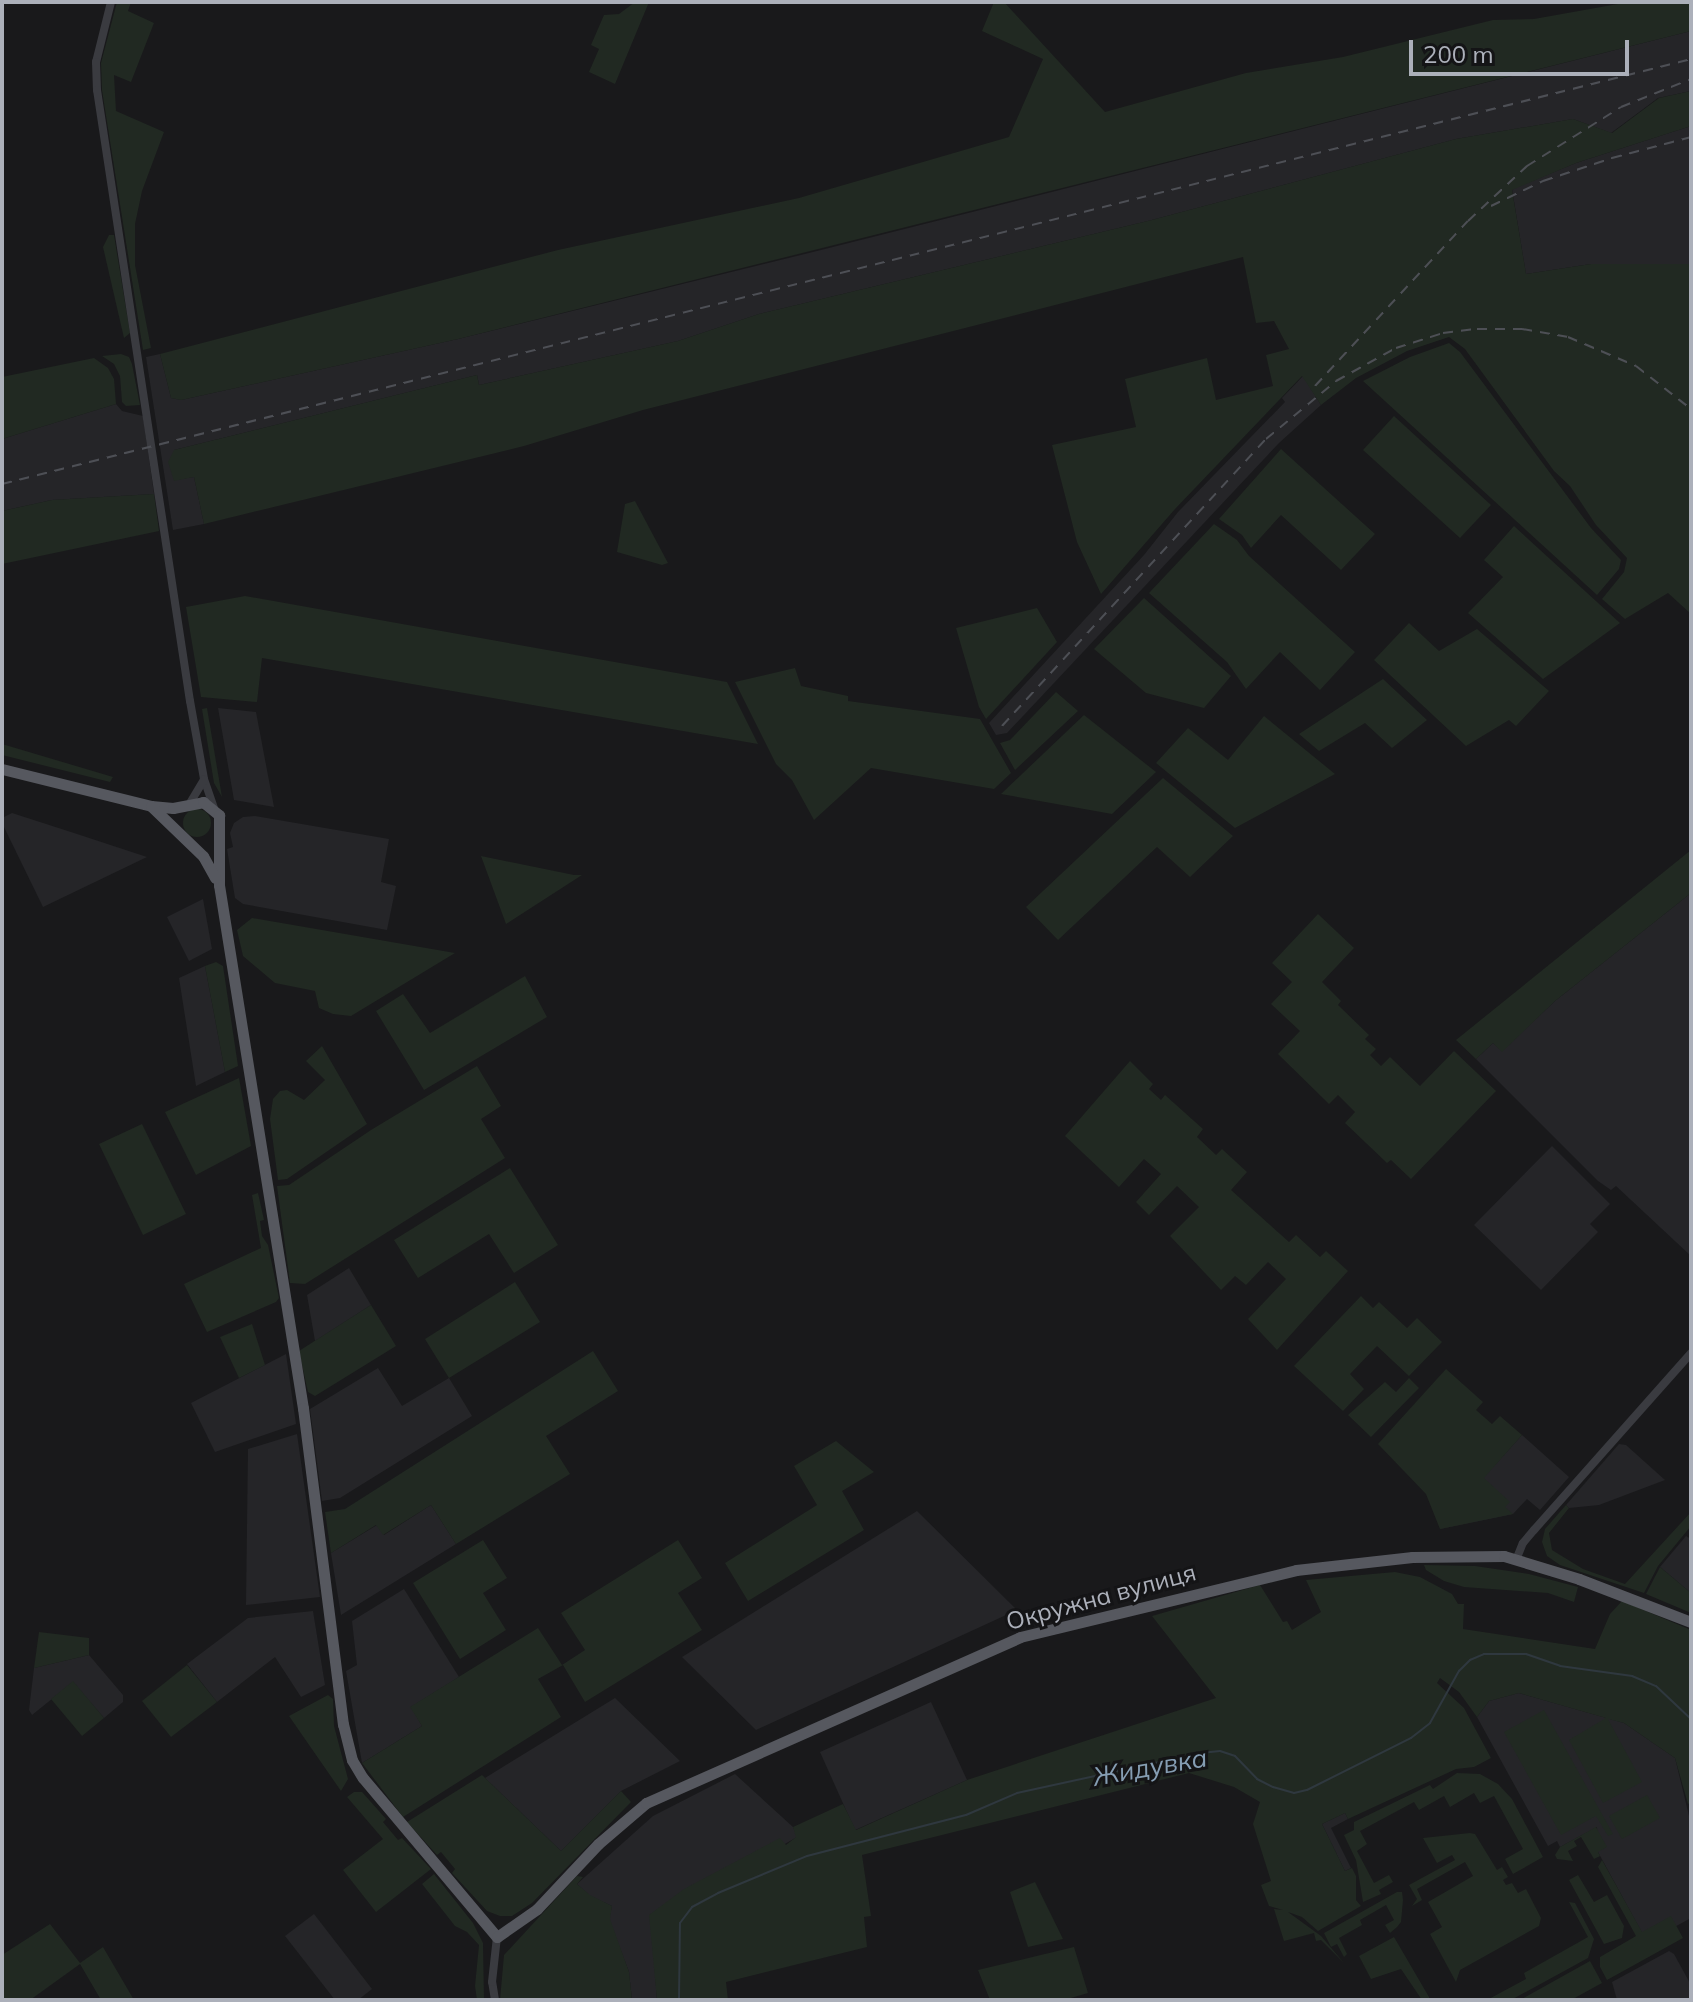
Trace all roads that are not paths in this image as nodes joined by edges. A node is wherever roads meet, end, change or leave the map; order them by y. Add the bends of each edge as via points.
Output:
1 (111, 2) edge
2 (2, 769) edge
3 (204, 779) junction
4 (188, 804) junction
5 (151, 806) junction
6 (214, 808) junction
7 (176, 828) junction
8 (219, 835) junction
9 (190, 846) junction
10 (219, 885) junction
11 (1691, 1353) edge
12 (1516, 1560) junction
13 (1691, 1622) edge
14 (497, 1937) junction
15 (495, 2000) edge

1 - 3 street via 96,62 97,90
2 - 5 main road
3 - 4 street
3 - 6 street
4 - 5 main road
4 - 6 main road via 203,802
4 - 7 main road via 178,815
5 - 7 main road
6 - 8 main road via 221,823
7 - 9 main road
8 - 9 main road via 208,845
8 - 10 main road
9 - 10 main road via 203,856
10 - 14 main road via 303,1408 337,1684 352,1760
11 - 12 street via 1528,1537
12 - 13 main road, Окружна вулиця
12 - 14 main road, Окружна вулиця via 1412,1557 1296,1570 1020,1637 646,1803 598,1844 537,1909
14 - 15 street

